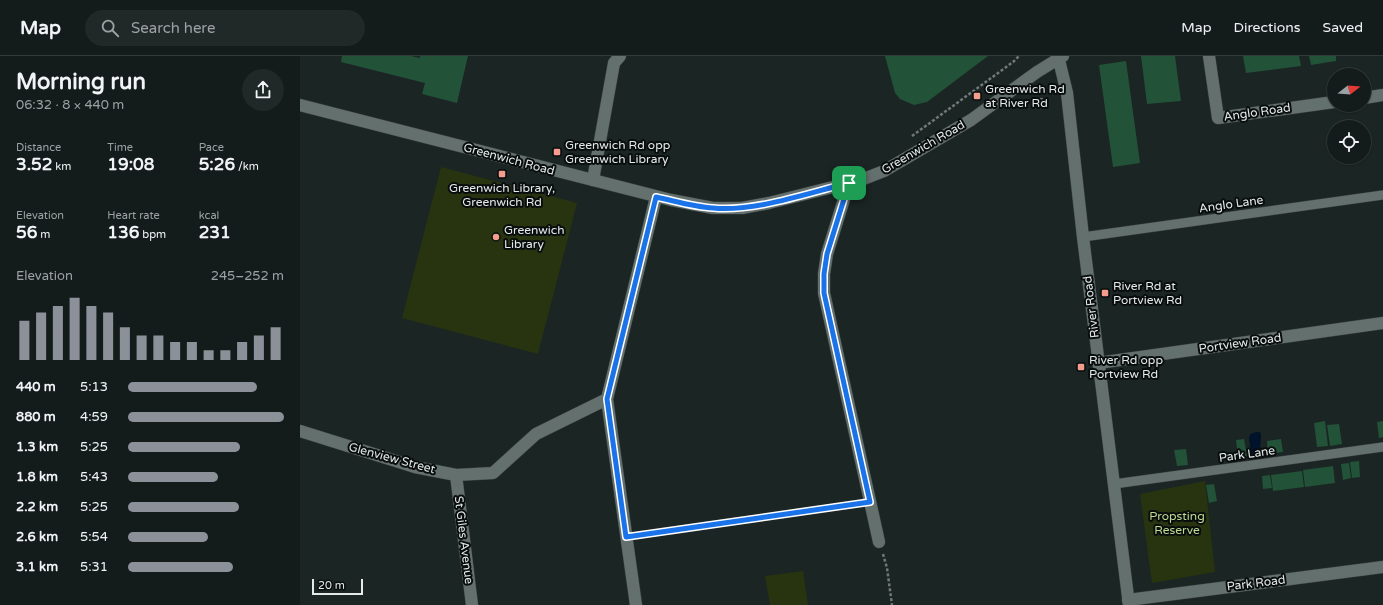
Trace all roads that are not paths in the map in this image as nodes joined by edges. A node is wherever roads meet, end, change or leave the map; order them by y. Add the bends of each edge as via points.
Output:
1 (620, 56) edge
2 (1210, 56) edge
3 (1060, 57) edge
4 (1383, 95) edge
5 (1371, 97) edge
6 (1327, 103) edge
7 (300, 105) edge
8 (593, 180) junction
9 (849, 183) junction
10 (1383, 195) edge
11 (656, 197) junction
12 (1083, 237) junction
13 (1383, 324) edge
14 (1098, 363) junction
15 (607, 399) junction
16 (300, 431) edge
17 (1383, 447) edge
18 (456, 474) junction
19 (1114, 484) junction
20 (879, 542) road end
21 (1383, 567) edge
22 (1129, 602) edge
23 (472, 605) edge
24 (636, 605) edge

1 - 8 street via 614,63
2 - 6 street, Anglo Road via 1218,118
3 - 9 street, Greenwich Road via 971,120 916,153 884,171
3 - 12 street, River Road via 1067,93
4 - 5 street
7 - 8 street, Greenwich Road
8 - 11 street, Greenwich Road
9 - 11 street, Greenwich Road via 742,208 713,208
9 - 20 street via 827,254 824,293
10 - 12 lane, Anglo Lane
11 - 15 street
12 - 14 street, River Road
13 - 14 street, Portview Road
14 - 19 street, River Road
15 - 18 street, Glenview Street via 536,434 493,473
15 - 24 street
16 - 18 street, Glenview Street via 415,467
17 - 19 lane, Park Lane
18 - 23 street, St Giles Avenue
19 - 22 street, River Road
21 - 22 street, Park Road

